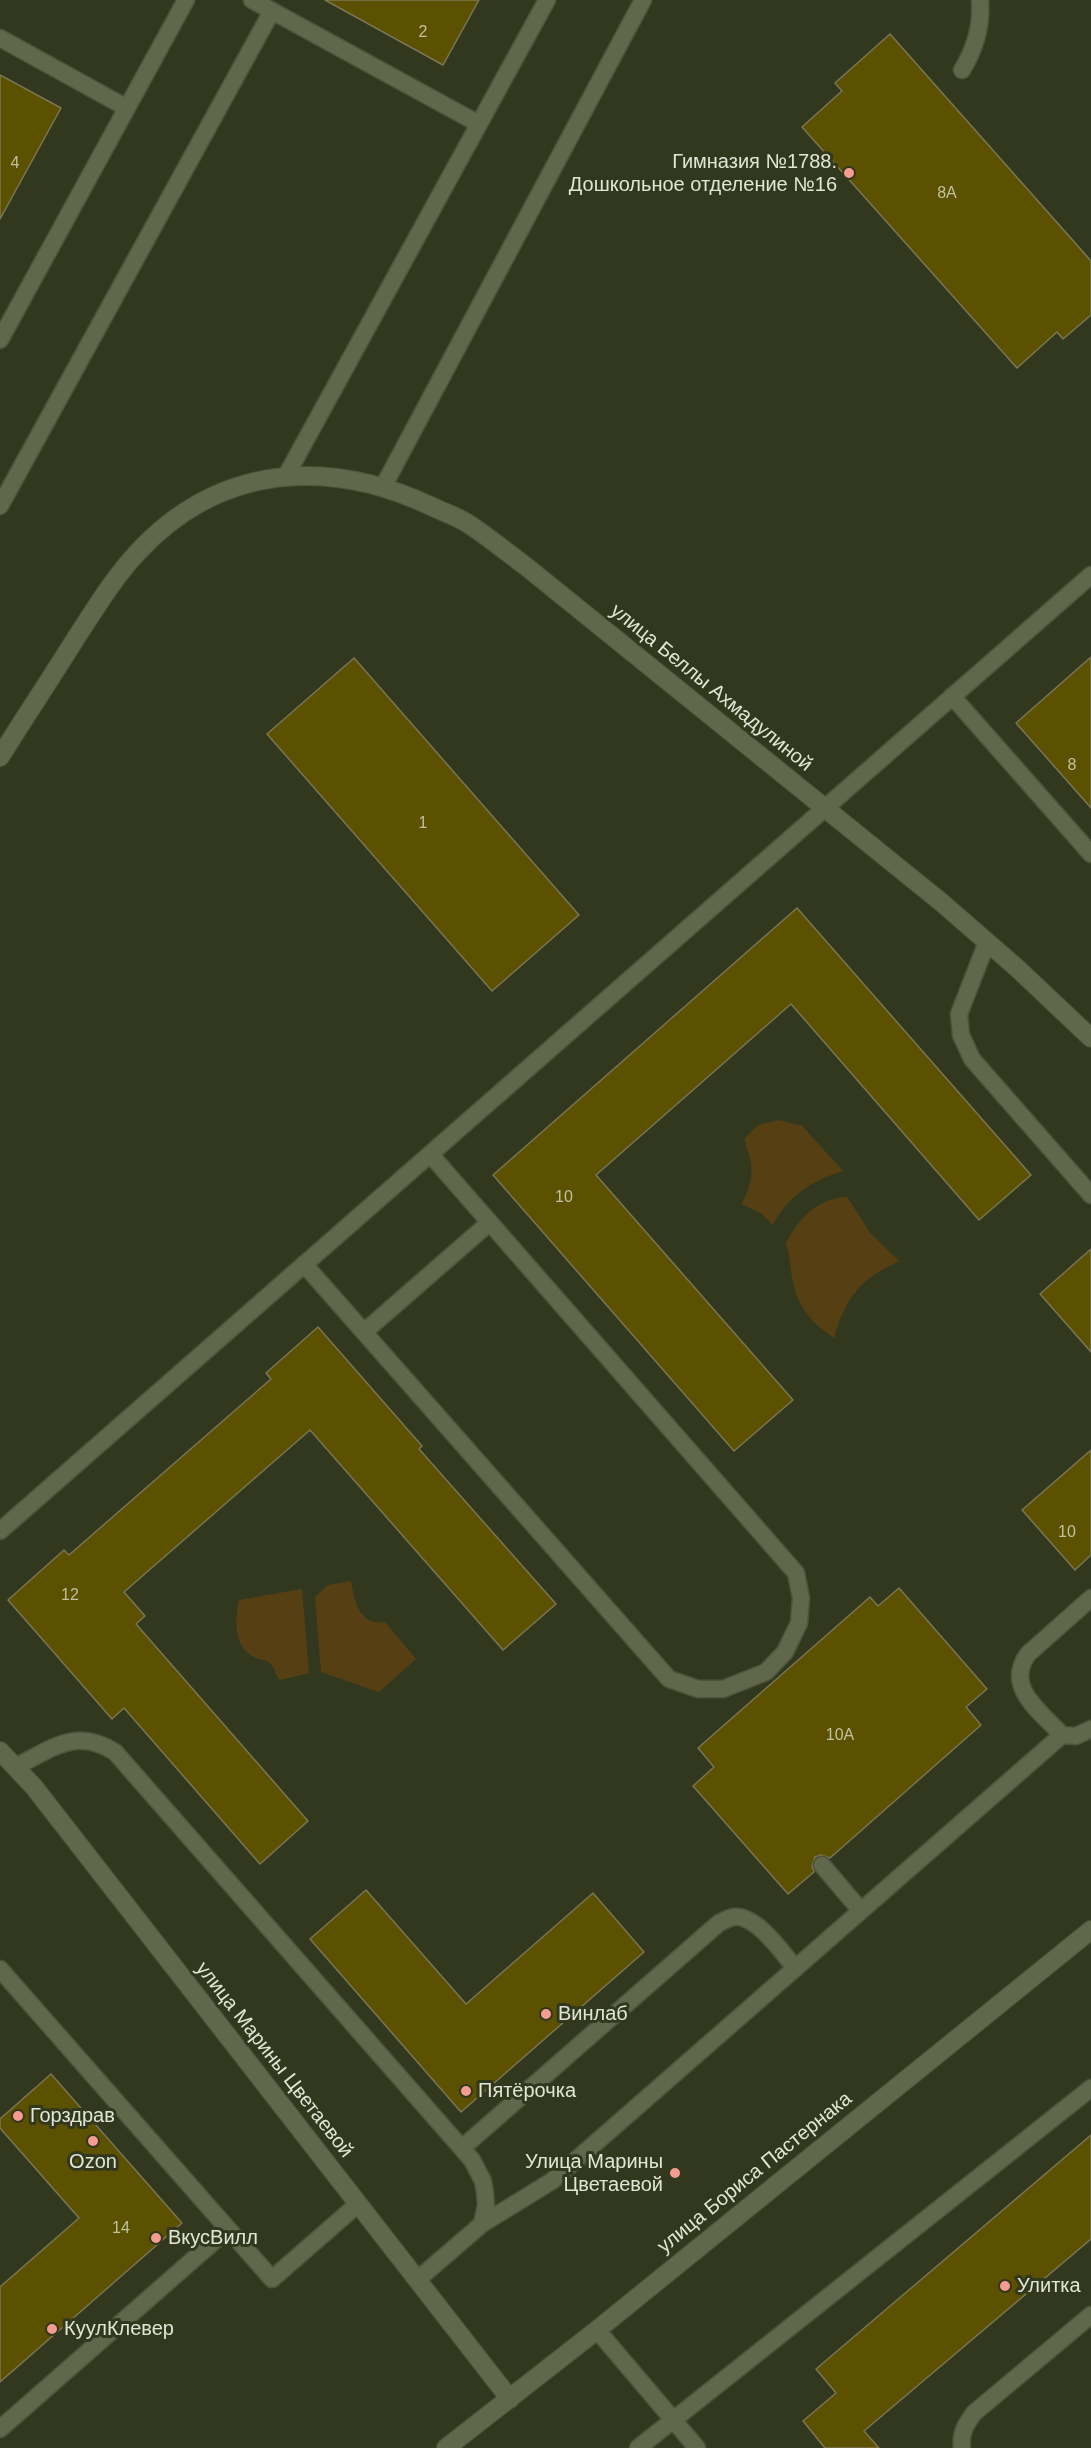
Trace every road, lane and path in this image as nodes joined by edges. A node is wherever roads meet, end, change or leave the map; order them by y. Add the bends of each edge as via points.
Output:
1 (186, 0) edge
2 (252, 0) edge
3 (548, 0) edge
4 (643, 0) edge
5 (980, 0) edge
6 (272, 11) junction
7 (0, 38) edge
8 (962, 70) dead end
9 (127, 108) junction
10 (479, 124) junction
11 (0, 340) edge
12 (286, 476) junction
13 (383, 488) junction
14 (0, 506) edge
15 (1091, 575) edge
16 (952, 696) junction
17 (0, 757) edge
18 (824, 809) junction
19 (1091, 854) edge
20 (987, 942) junction
21 (1091, 1038) edge
22 (430, 1154) junction
23 (1091, 1195) edge
24 (489, 1222) junction
25 (304, 1264) junction
26 (364, 1332) junction
27 (0, 1531) edge
28 (1091, 1598) edge
29 (1091, 1729) edge
30 (1062, 1735) junction
31 (0, 1751) edge
32 (15, 1767) junction
33 (822, 1865) dead end
34 (861, 1911) junction
35 (1091, 1930) edge
36 (795, 1968) junction
37 (0, 1969) edge
38 (1091, 2088) edge
39 (462, 2148) junction
40 (358, 2204) junction
41 (482, 2224) junction
42 (228, 2229) junction
43 (417, 2280) junction
44 (1091, 2315) edge
45 (597, 2330) junction
46 (510, 2399) junction
47 (672, 2419) junction
48 (0, 2429) edge
49 (446, 2448) edge
50 (638, 2448) edge
51 (697, 2448) edge
52 (962, 2448) edge

1 - 9 lane
2 - 6 lane
3 - 10 lane
4 - 13 lane
5 - 8 lane via 975,43
6 - 10 lane
6 - 14 lane
7 - 9 lane
9 - 11 lane
10 - 12 lane
12 - 13 street, улица Беллы Ахмадулиной via 334,477
12 - 17 street, улица Беллы Ахмадулиной via 254,480 222,492 189,510 137,553 114,580
13 - 18 street, улица Беллы Ахмадулиной via 412,497 468,524 528,568
15 - 16 lane
16 - 18 lane
16 - 19 lane
18 - 20 street, улица Беллы Ахмадулиной
18 - 22 lane
20 - 21 street, улица Беллы Ахмадулиной
20 - 23 lane via 959,1014 961,1035 972,1059
22 - 24 lane
22 - 25 lane
24 - 26 lane
24 - 26 lane via 796,1573 801,1598 799,1623 785,1652 766,1672 723,1689 698,1689 669,1679
25 - 26 lane
25 - 27 lane
28 - 30 lane via 1028,1653 1020,1665 1023,1692
29 - 30 lane via 1076,1736
30 - 34 lane
31 - 32 street, улица Марины Цветаевой
32 - 39 lane via 74,1740 100,1743 115,1752
32 - 40 street, улица Марины Цветаевой
33 - 34 lane
34 - 36 lane
35 - 45 street, улица Бориса Пастернака
36 - 39 lane via 762,1929 746,1918 733,1917 719,1923
36 - 41 lane via 552,2181
37 - 42 lane
38 - 47 lane
39 - 41 lane via 483,2181 486,2205
40 - 42 lane via 272,2279
40 - 43 street, улица Марины Цветаевой
41 - 43 lane
42 - 48 lane
43 - 46 street, улица Марины Цветаевой
44 - 52 lane via 974,2413 964,2427
45 - 46 street, улица Бориса Пастернака
45 - 47 lane
46 - 49 street, улица Бориса Пастернака
47 - 50 lane
47 - 51 lane

